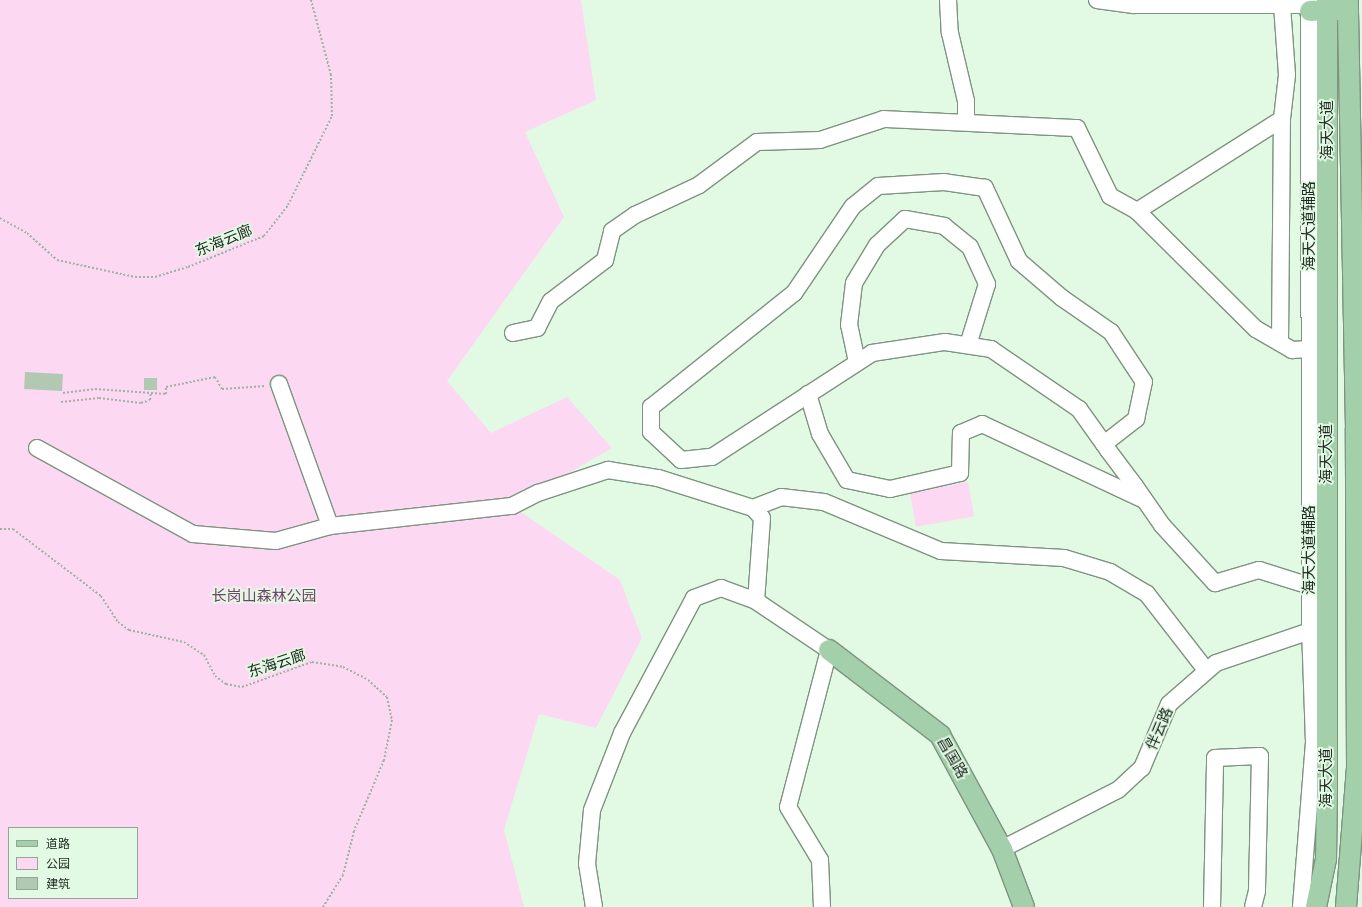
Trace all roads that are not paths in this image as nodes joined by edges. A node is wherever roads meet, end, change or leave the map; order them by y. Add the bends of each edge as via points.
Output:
1 (948, 0) edge
2 (1097, 0) edge
3 (1135, 3) edge
4 (1282, 5) junction
5 (1317, 5) edge
6 (1353, 6) edge
7 (1282, 119) junction
8 (966, 122) junction
9 (1137, 211) junction
10 (513, 333) dead end
11 (1280, 343) junction
12 (968, 345) junction
13 (1310, 349) junction
14 (857, 362) junction
15 (279, 384) road end
16 (808, 394) junction
17 (1104, 444) junction
18 (38, 448) dead end
19 (1145, 500) junction
20 (753, 508) junction
21 (330, 526) junction
22 (1310, 586) junction
23 (756, 601) junction
24 (1318, 628) junction
25 (829, 650) junction
26 (1206, 670) junction
27 (1002, 849) junction
28 (594, 907) edge
29 (822, 907) edge
30 (1024, 907) edge
31 (1212, 907) edge
32 (1253, 907) edge
33 (1301, 907) edge
34 (1316, 907) edge
35 (1346, 907) edge

1 - 8 street via 950,34 966,101
2 - 3 street
3 - 4 street
4 - 5 street
4 - 7 street via 1287,75
5 - 6 main road
5 - 13 street, 海天大道辅路
5 - 24 main road, 海天大道
6 - 35 main road, 海天大道 via 1357,768
7 - 9 street
7 - 11 street
8 - 9 street via 1077,128 1110,196
8 - 10 street via 884,119 820,140 757,142 699,185 635,215 612,231 605,260 551,300 537,328
9 - 11 street via 1256,329
11 - 13 street via 1292,350
12 - 14 street via 945,342 872,352
12 - 14 street via 987,284 970,247 944,226 905,219 877,245 854,282 849,325
12 - 17 street via 991,349 1079,409
13 - 22 street, 海天大道辅路
14 - 16 street
15 - 21 street
16 - 17 street via 712,457 681,460 651,432 652,408 794,293 853,206 878,186 944,182 985,188 1020,262 1062,298 1111,332 1144,382 1136,419
16 - 19 street via 820,434 847,480 890,489 960,473 961,433 982,424
17 - 19 street
18 - 21 street via 193,534 276,540
19 - 22 street via 1162,525 1215,583 1259,570
20 - 21 street via 658,478 608,470 538,493 512,506
20 - 23 street via 762,518 763,535
20 - 26 street via 781,497 824,502 941,551 1064,558 1110,572 1147,594
22 - 24 street, 海天大道辅路
23 - 25 street
23 - 28 street via 722,588 694,598 622,733 592,810 587,864
24 - 26 street, 伴云路 via 1251,648
24 - 33 street, 海天大道辅路 via 1314,742
24 - 34 main road, 海天大道 via 1326,859
25 - 27 main road, 昌国路 via 940,735
25 - 29 street via 788,807 820,860
26 - 27 street, 伴云路 via 1169,704 1142,768 1118,790
27 - 30 main road, 昌国路
31 - 32 street via 1216,758 1260,756 1257,891

